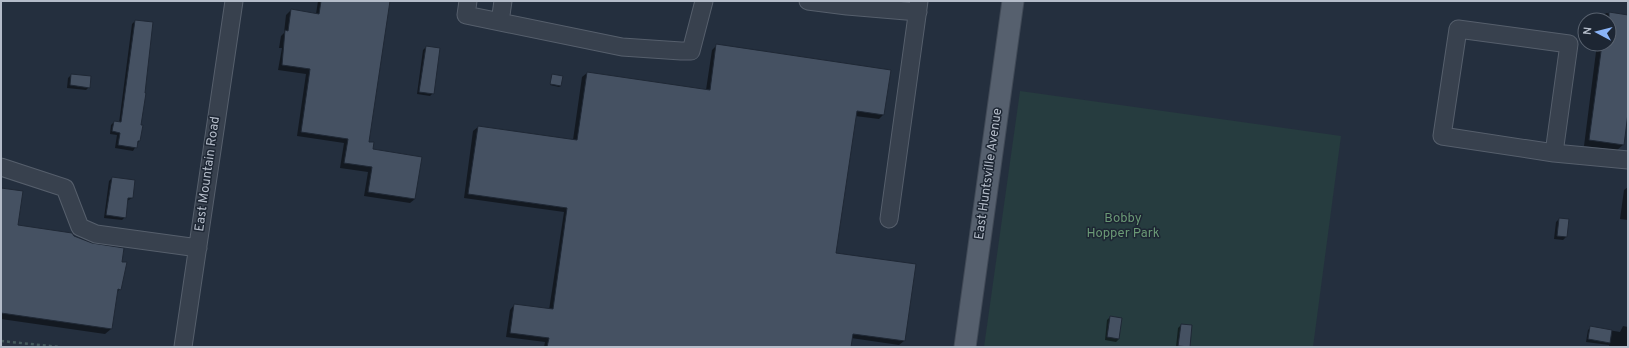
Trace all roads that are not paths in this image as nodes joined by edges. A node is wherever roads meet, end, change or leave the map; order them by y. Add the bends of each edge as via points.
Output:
1 (234, 1) edge
2 (468, 1) edge
3 (503, 1) edge
4 (704, 1) edge
5 (808, 1) edge
6 (1013, 1) edge
7 (919, 6) edge
8 (500, 22) junction
9 (1554, 153) junction
10 (1628, 160) edge
11 (1, 167) edge
12 (889, 219) dead end
13 (198, 248) junction
14 (183, 347) edge
15 (964, 347) edge

1 - 13 street, East Mountain Road
2 - 8 street via 466,15
3 - 8 street
4 - 8 street via 691,51 622,47
5 - 7 street via 847,6
6 - 15 main road, East Huntsville Avenue
7 - 12 street
9 - 9 street via 1442,136 1458,29 1568,44
9 - 10 street
11 - 13 street via 65,188 80,227 96,234
13 - 14 street, East Mountain Road

